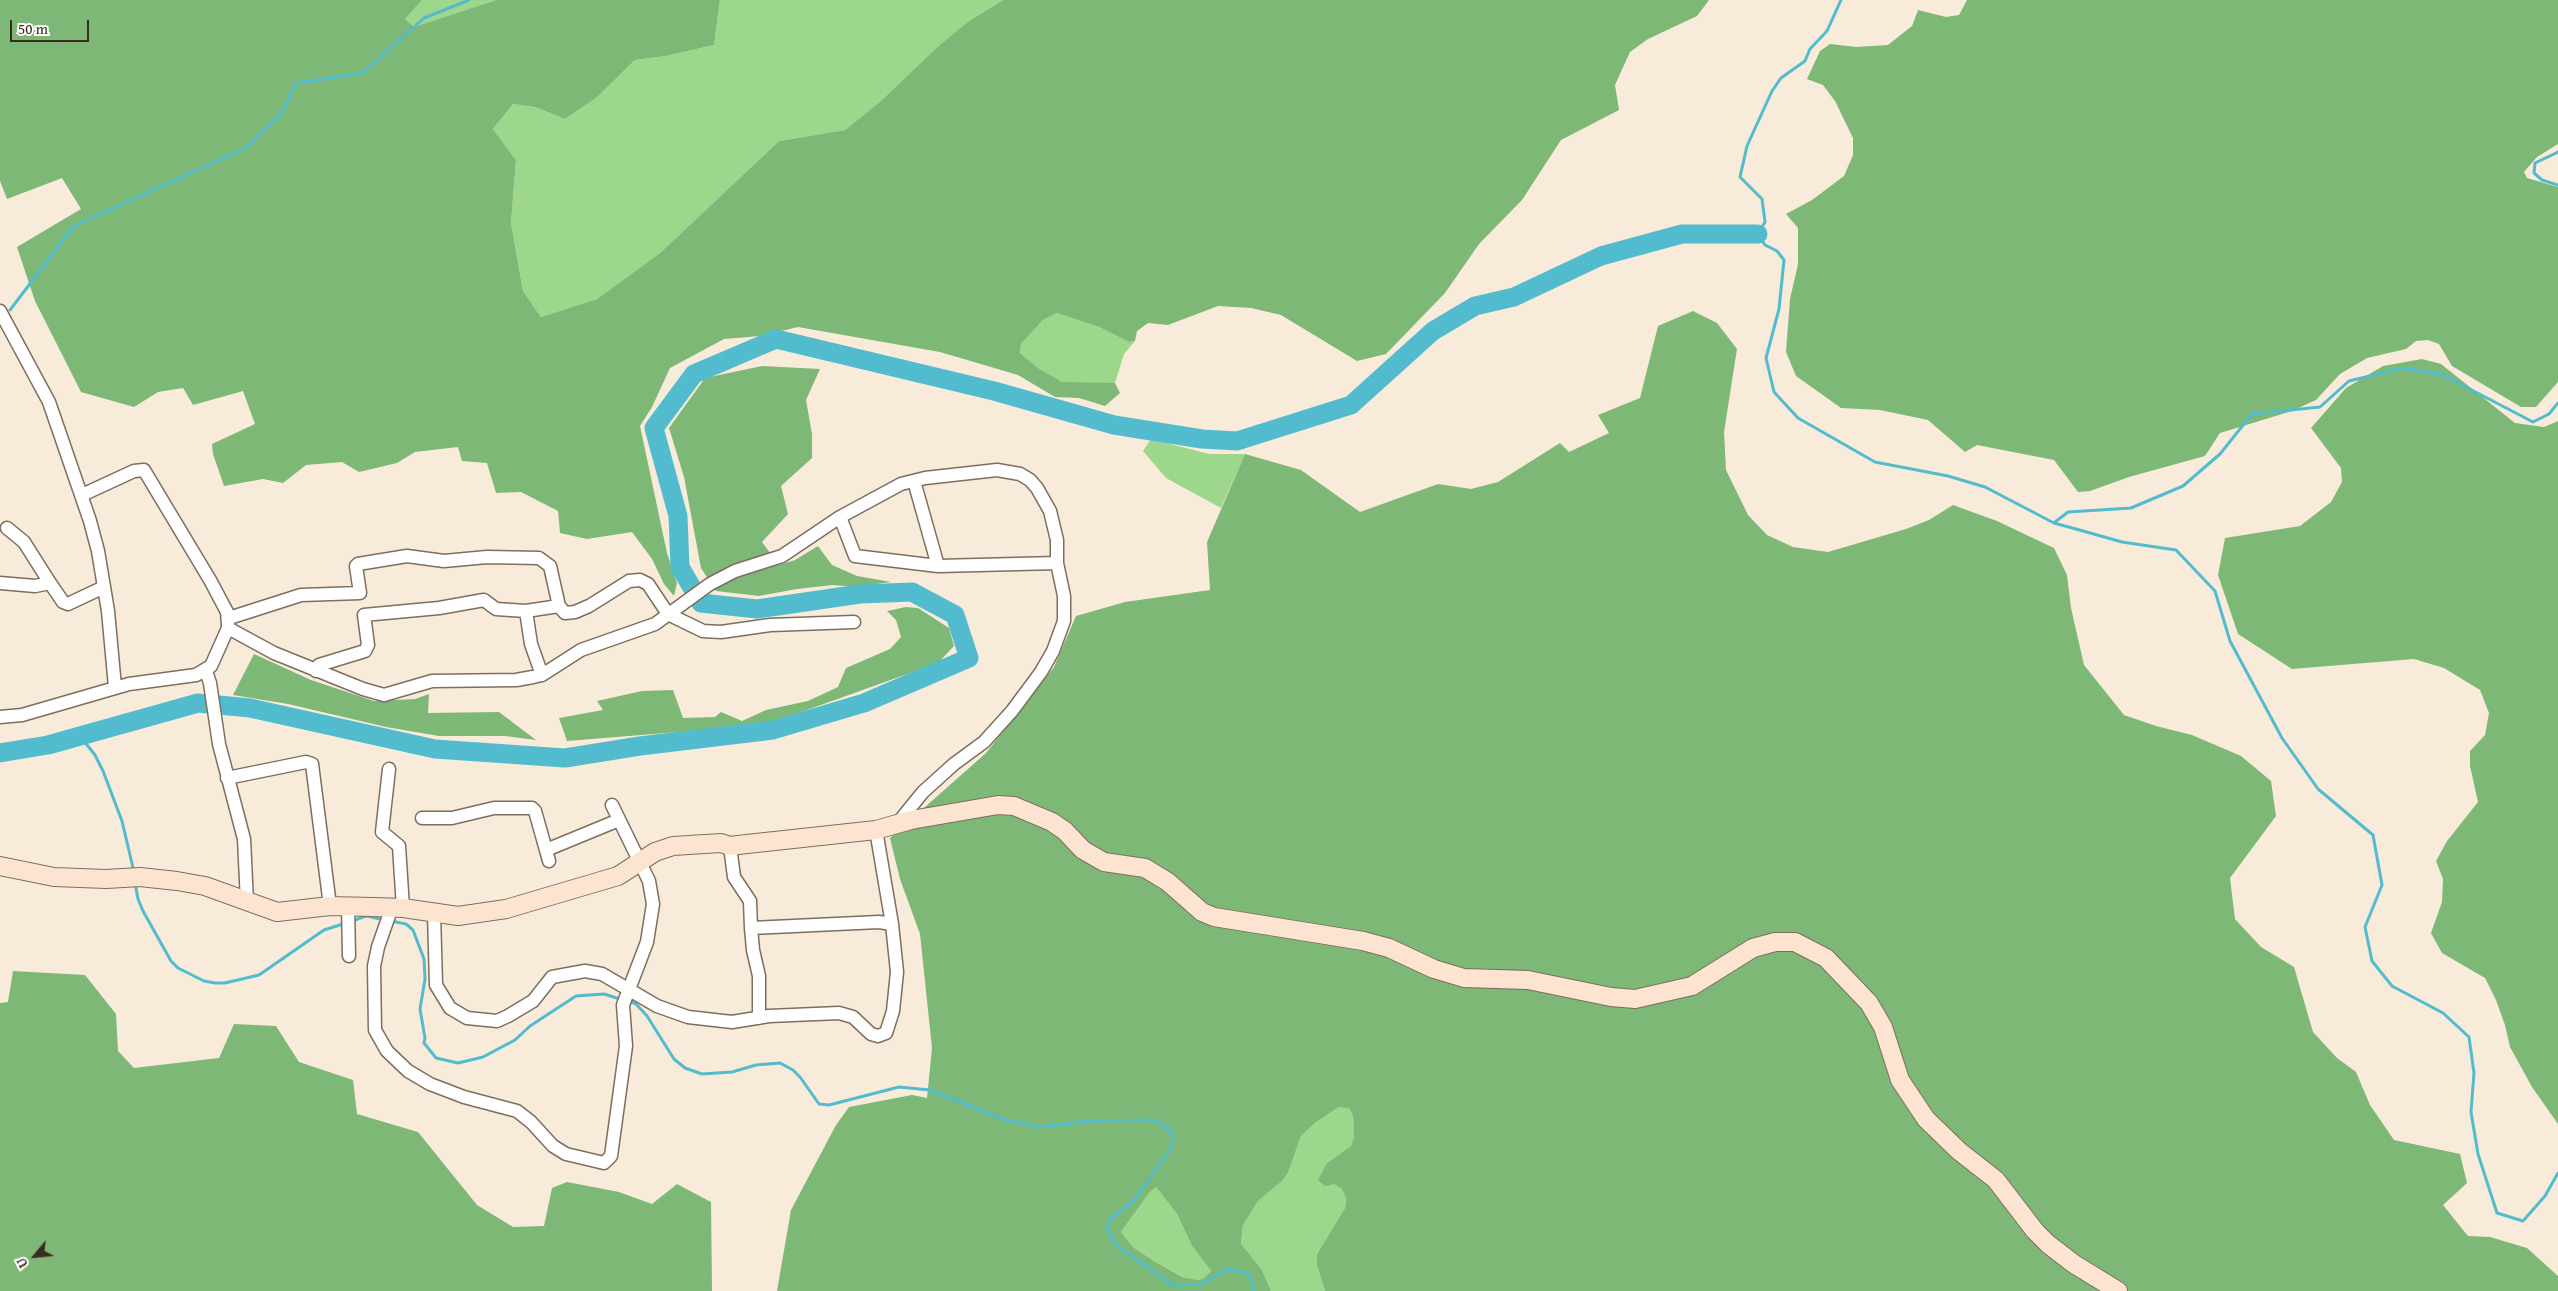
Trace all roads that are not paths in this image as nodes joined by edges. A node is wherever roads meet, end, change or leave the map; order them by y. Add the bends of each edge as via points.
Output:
1 (0, 311) edge
2 (914, 481) junction
3 (82, 495) junction
4 (840, 517) junction
5 (7, 528) dead end
6 (1057, 563) junction
7 (938, 566) junction
8 (0, 583) edge
9 (50, 583) junction
10 (104, 586) junction
11 (360, 593) junction
12 (559, 606) junction
13 (526, 611) junction
14 (364, 614) junction
15 (668, 614) junction
16 (854, 622) dead end
17 (229, 623) junction
18 (316, 671) junction
19 (542, 675) junction
20 (208, 677) junction
21 (115, 687) junction
22 (0, 717) edge
23 (389, 769) dead end
24 (227, 778) junction
25 (612, 805) dead end
26 (422, 818) dead end
27 (619, 820) junction
28 (897, 824) junction
29 (876, 830) junction
30 (730, 846) junction
31 (640, 862) junction
32 (0, 866) edge
33 (247, 902) junction
34 (330, 906) junction
35 (348, 910) junction
36 (393, 912) junction
37 (434, 913) junction
38 (892, 924) junction
39 (751, 928) junction
40 (349, 956) dead end
41 (626, 996) junction
42 (759, 1018) junction
43 (2118, 1291) edge

1 - 3 street via 44,390
2 - 4 street via 901,484
2 - 6 street via 997,470 1020,474 1030,480 1050,511 1057,540
2 - 7 street
3 - 10 street
3 - 17 street via 134,471 144,470 202,565
4 - 7 street via 855,556
4 - 15 street via 782,556 735,571 710,584
5 - 9 street via 24,542
6 - 7 street
6 - 28 street via 1064,596 1064,621 1041,672 998,728 923,792
8 - 9 street via 35,586
9 - 10 street via 68,604
10 - 21 street
11 - 12 street via 356,566 368,562 408,556 444,561 487,557 539,558 550,566
11 - 14 street
11 - 17 street via 301,595
12 - 13 street
12 - 15 street via 565,613 575,612 629,581 640,580 648,584
13 - 14 street via 496,609 484,600 439,608
13 - 19 street via 531,644
14 - 18 street via 368,645 365,651 319,666
15 - 16 street via 712,632 770,625
15 - 19 street via 655,624 582,650
17 - 18 street via 274,653
17 - 20 street
18 - 19 street via 384,695 432,681 516,680
20 - 21 street
20 - 24 street
21 - 22 street via 22,715
23 - 36 street via 382,832 399,846
24 - 33 street via 246,852
24 - 34 street via 306,762 312,764
25 - 27 street
26 - 27 street via 452,818 494,808 532,808 548,856
27 - 31 street
28 - 29 street
28 - 43 street via 998,805 1014,806 1052,822 1090,856 1112,865 1145,868 1168,882 1202,912 1214,917 1363,941 1464,978 1528,980 1635,999 1692,986 1753,948 1785,941 1803,944 1826,958 1878,1015 1900,1080 1926,1119 1996,1180 2048,1244
29 - 30 street
29 - 38 street
30 - 31 street via 721,843 673,846
30 - 39 street via 734,877 750,901
31 - 37 street via 618,876 506,909 458,916
31 - 41 street via 652,893 652,921
32 - 33 street via 54,877 132,878 206,886
33 - 34 street via 277,912
34 - 35 street
35 - 36 street
35 - 40 street
36 - 37 street
36 - 41 street via 374,966 375,1030 387,1051 408,1071 430,1084 517,1111 553,1146 566,1154 599,1164 607,1162 611,1156 626,1046
37 - 41 street via 436,985 450,1008 467,1018 497,1021 532,1001 552,977 573,972 602,974
38 - 39 street
38 - 42 street via 897,972 891,1019 882,1035 871,1034 848,1014
39 - 42 street via 759,976
41 - 42 street via 688,1017 732,1022

